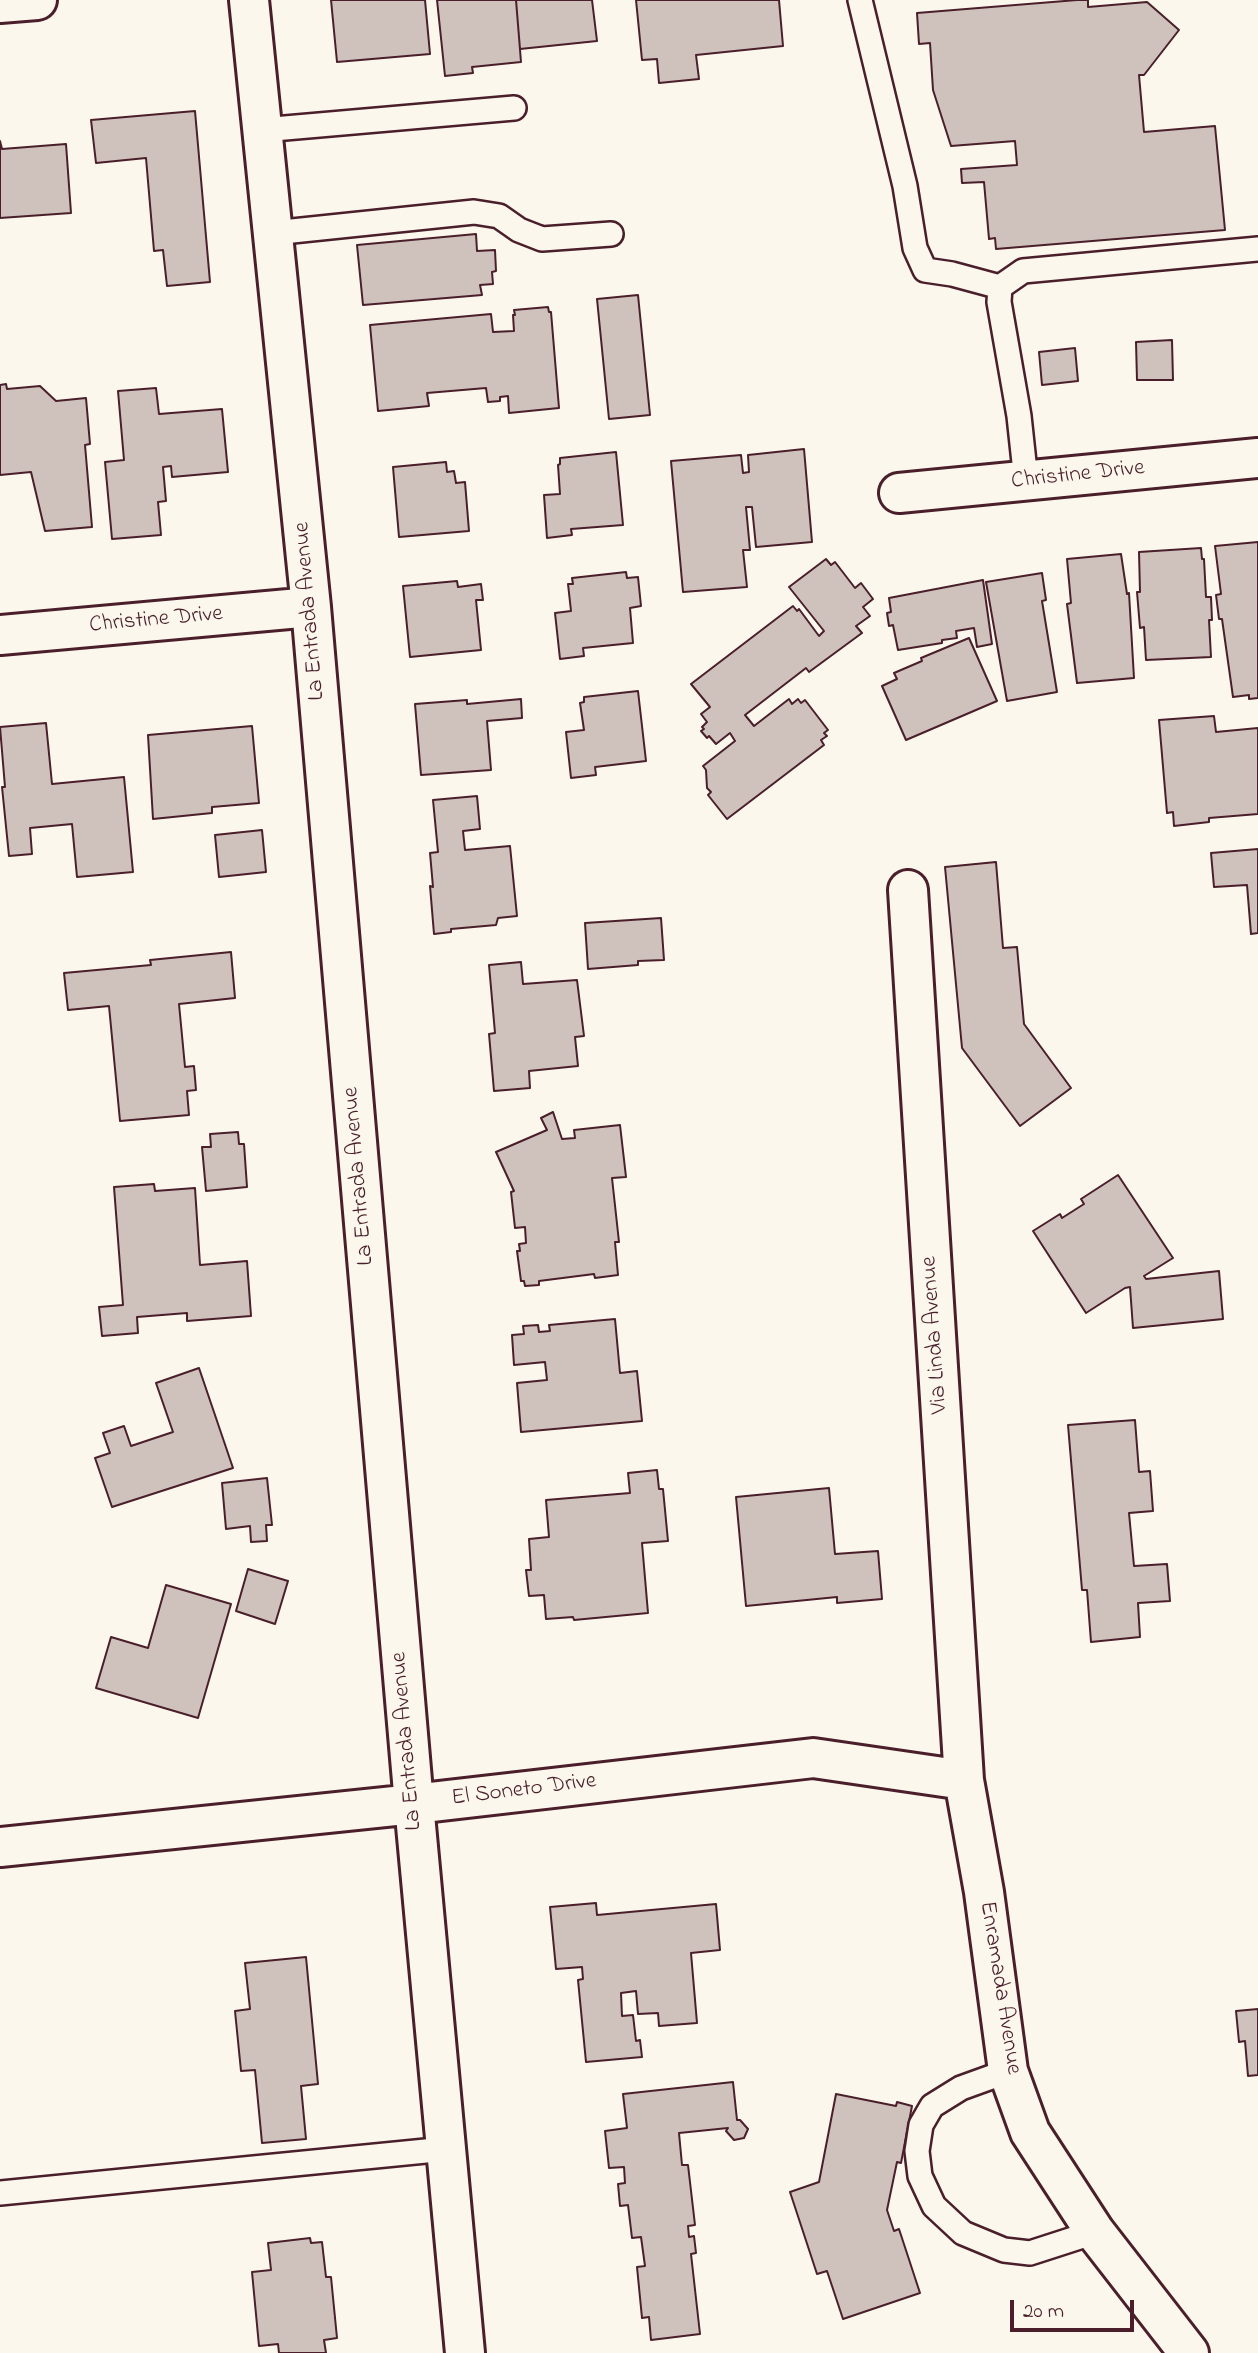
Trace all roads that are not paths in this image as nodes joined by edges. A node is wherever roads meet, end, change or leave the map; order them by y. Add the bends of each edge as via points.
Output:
1 (37, 0) edge
2 (249, 0) edge
3 (860, 0) edge
4 (0, 3) edge
5 (514, 108) dead end
6 (262, 130) junction
7 (273, 233) junction
8 (611, 234) dead end
9 (1258, 249) edge
10 (1000, 287) junction
11 (1258, 458) edge
12 (1026, 481) junction
13 (899, 494) dead end
14 (311, 607) junction
15 (0, 635) edge
16 (908, 890) dead end
17 (964, 1780) junction
18 (414, 1804) junction
19 (0, 1847) edge
20 (1008, 2071) junction
21 (446, 2149) junction
22 (0, 2193) edge
23 (1095, 2232) junction
24 (465, 2353) edge
25 (1189, 2353) edge

1 - 4 street
2 - 6 street, La Entrada Avenue
3 - 10 lane via 915,248 925,270
5 - 6 lane
6 - 7 street, La Entrada Avenue
7 - 8 lane via 474,212 499,216 542,239
7 - 14 street, La Entrada Avenue
9 - 10 lane via 1023,271
10 - 12 lane
11 - 12 street, Christine Drive
12 - 13 street, Christine Drive
14 - 15 street, Christine Drive
14 - 18 street, La Entrada Avenue
16 - 17 street, Via Linda Avenue
17 - 18 street, El Soneto Drive via 813,1758
17 - 20 street, Enramada Avenue
18 - 19 street, El Soneto Drive
18 - 21 street, La Entrada Avenue
20 - 23 street, Enramada Avenue via 1030,2132
20 - 23 lane via 961,2088 932,2106 921,2125 920,2176 934,2206 963,2233 1003,2250 1030,2253
21 - 22 lane
21 - 24 street, La Entrada Avenue
23 - 25 street, Enramada Avenue

